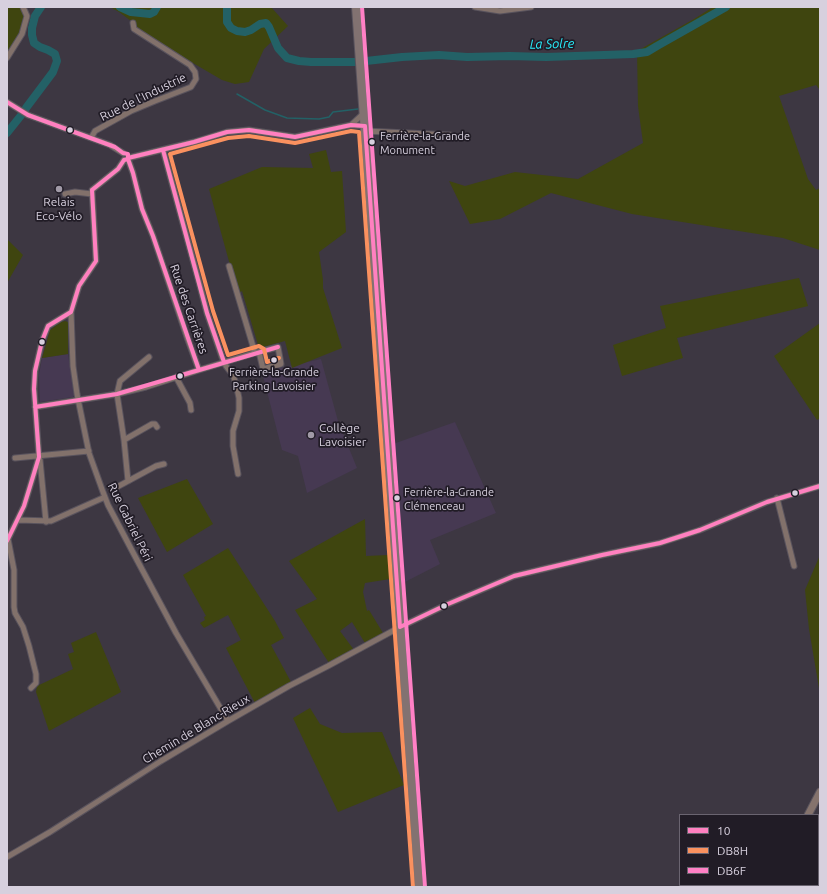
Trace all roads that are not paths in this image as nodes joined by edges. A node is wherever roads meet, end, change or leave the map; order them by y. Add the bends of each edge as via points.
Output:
1 (23, 7) edge
2 (356, 7) edge
3 (475, 7) edge
4 (531, 7) edge
5 (133, 23) dead end
6 (7, 58) edge
7 (7, 102) edge
8 (364, 113) junction
9 (351, 124) junction
10 (365, 128) junction
11 (450, 135) dead end
12 (91, 138) junction
13 (163, 150) junction
14 (125, 157) junction
15 (92, 192) junction
16 (65, 194) dead end
17 (228, 266) dead end
18 (71, 312) junction
19 (257, 353) junction
20 (149, 358) dead end
21 (224, 362) junction
22 (199, 370) junction
23 (176, 377) junction
24 (117, 394) junction
25 (79, 400) junction
26 (35, 407) junction
27 (191, 410) dead end
28 (157, 427) dead end
29 (124, 440) junction
30 (89, 452) junction
31 (40, 457) junction
32 (15, 458) dead end
33 (164, 464) dead end
34 (238, 474) dead end
35 (128, 481) junction
36 (820, 486) edge
37 (117, 487) dead end
38 (105, 497) junction
39 (777, 498) junction
40 (18, 520) junction
41 (46, 522) junction
42 (8, 540) edge
43 (794, 566) dead end
44 (400, 627) junction
45 (31, 688) dead end
46 (228, 721) junction
47 (820, 792) edge
48 (809, 814) edge
49 (7, 857) edge
50 (419, 887) edge

1 - 6 street via 27,16 22,34
2 - 8 main road
3 - 4 street via 500,10
5 - 12 street, Rue de l'Industrie via 134,29 190,65 196,79 191,87 131,111 95,131
7 - 12 street via 24,113
8 - 9 street
8 - 10 main road
9 - 10 street
9 - 13 street via 295,137 249,130 227,132
10 - 11 street
10 - 44 main road
12 - 14 street via 115,147
13 - 14 street
13 - 21 street via 207,313
14 - 15 street via 118,169
14 - 22 street, Rue des Carrières via 134,173 142,209
15 - 16 street
15 - 18 street, Rue Gabriel Péri via 96,261 79,286
17 - 19 street
18 - 25 street, Rue Gabriel Péri via 73,366
18 - 26 street via 46,329 35,371
19 - 19 street via 278,347 282,364 263,368
19 - 21 street
20 - 24 street via 120,381
21 - 22 street
21 - 34 street via 233,375 239,398 239,411 233,431
22 - 23 street
23 - 24 street
23 - 27 street
24 - 25 street
24 - 29 street
25 - 26 street
25 - 30 street, Rue Gabriel Péri
26 - 31 street
28 - 29 street via 152,424
29 - 35 street
30 - 31 street
30 - 38 street, Rue Gabriel Péri
31 - 32 street
31 - 40 street
31 - 41 street
33 - 35 street
35 - 37 street
36 - 39 street, Chemin de Blanc-Rieux
38 - 41 street
38 - 46 street, Rue Gabriel Péri via 176,633
39 - 43 street
39 - 44 street, Chemin de Blanc-Rieux via 700,530 660,543 514,576
40 - 41 street
40 - 42 street
42 - 45 street via 14,570 15,613 23,627 36,674 36,683
44 - 46 street, Chemin de Blanc-Rieux
44 - 50 main road
46 - 49 street, Chemin de Blanc-Rieux
47 - 48 street

